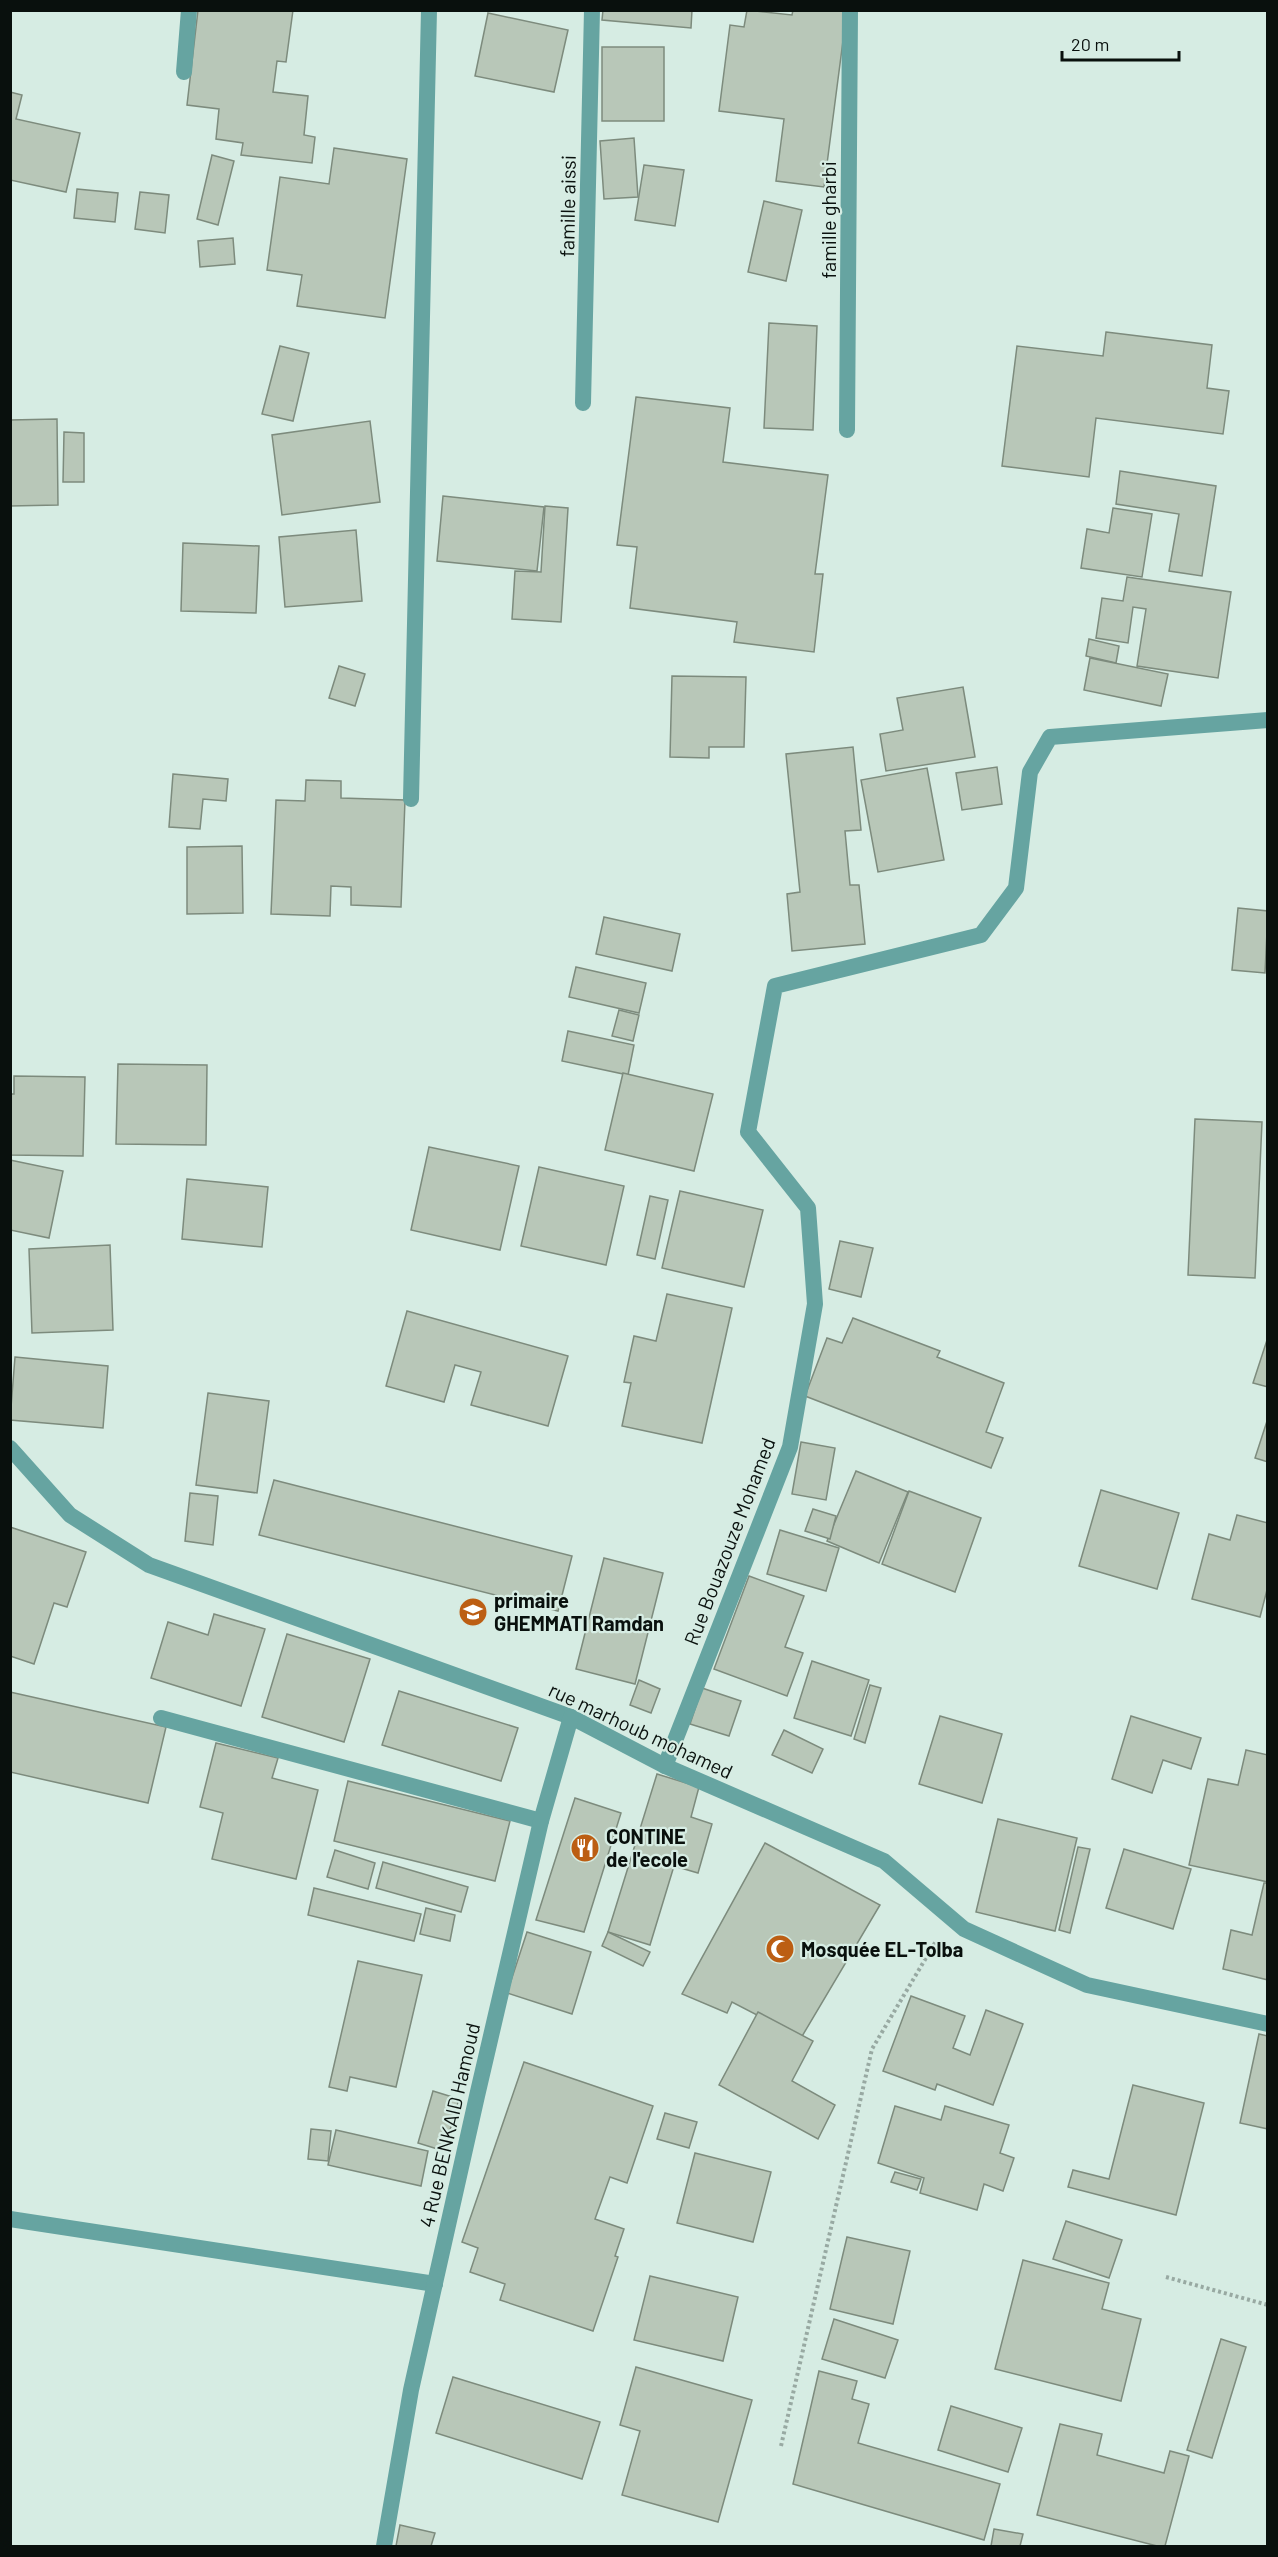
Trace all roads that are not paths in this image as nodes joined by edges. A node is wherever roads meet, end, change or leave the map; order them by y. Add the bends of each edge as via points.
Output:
1 (189, 10) edge
2 (429, 10) edge
3 (592, 10) edge
4 (850, 10) edge
5 (184, 72) dead end
6 (583, 403) dead end
7 (847, 430) dead end
8 (1268, 720) edge
9 (411, 799) dead end
10 (10, 1448) edge
11 (571, 1717) junction
12 (161, 1718) dead end
13 (665, 1766) junction
14 (541, 1821) junction
15 (1268, 2024) edge
16 (10, 2219) edge
17 (435, 2284) junction
18 (384, 2547) edge

1 - 5 street
2 - 9 street
3 - 6 street, famille aissi
4 - 7 street, famille gharbi
8 - 13 street, Rue Bouazouze Mohamed via 1050,737 1030,772 1016,888 981,935 775,986 748,1132 808,1208 815,1304 790,1447
10 - 11 street, rue marhoub mohamed via 70,1515 149,1565
11 - 13 street, rue marhoub mohamed
11 - 14 street, 4 Rue BENKAID Hamoud
12 - 14 street
13 - 15 street, rue marhoub mohamed via 884,1861 964,1929 1087,1985
14 - 17 street, 4 Rue BENKAID Hamoud
16 - 17 street
17 - 18 street, 4 Rue BENKAID Hamoud via 411,2390

